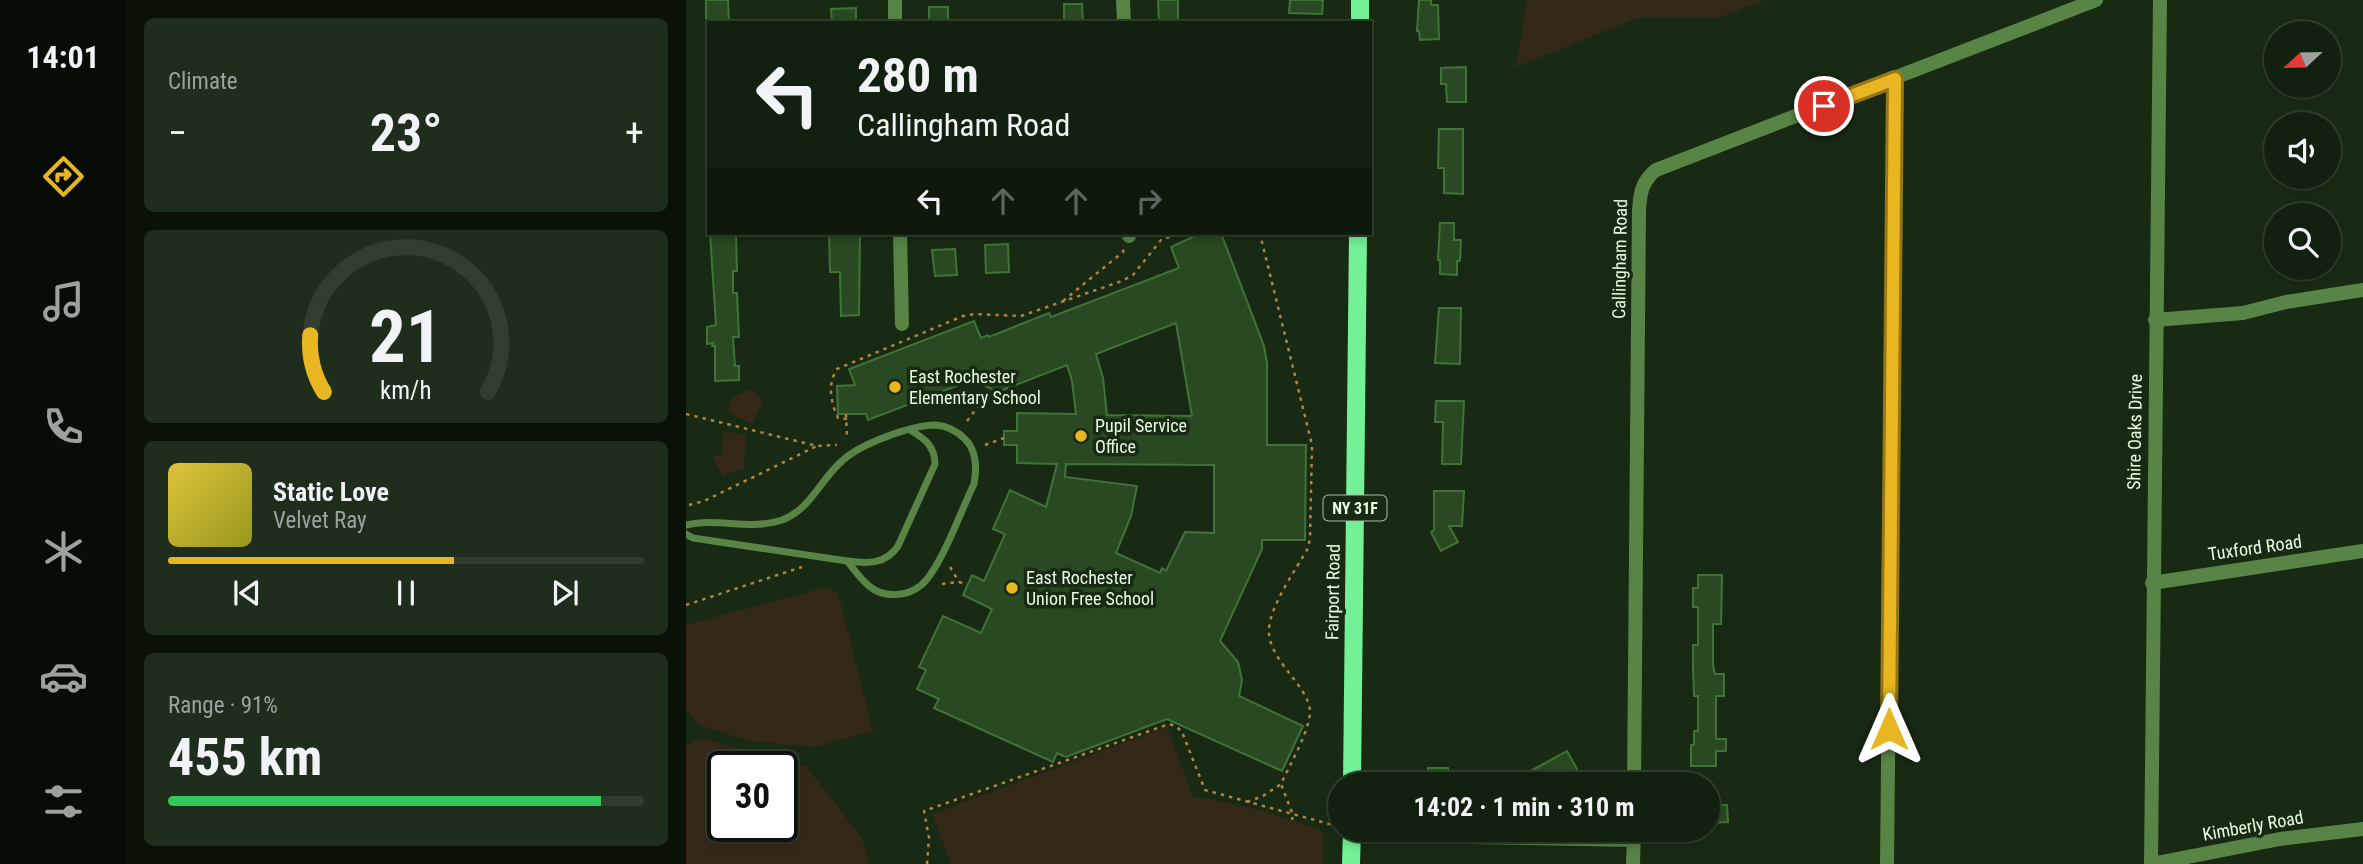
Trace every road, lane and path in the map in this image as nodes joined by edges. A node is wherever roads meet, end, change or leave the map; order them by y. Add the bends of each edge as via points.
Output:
1 (895, 0) edge
2 (1124, 0) edge
3 (1360, 0) edge
4 (2096, 0) edge
5 (2160, 0) edge
6 (895, 21) edge
7 (1124, 21) edge
8 (1360, 21) edge
9 (1895, 79) junction
10 (900, 235) edge
11 (1129, 235) edge
12 (1175, 235) edge
13 (1260, 235) edge
14 (1357, 235) edge
15 (2363, 290) edge
16 (1061, 302) junction
17 (2155, 320) junction
18 (902, 324) dead end
19 (991, 389) dead end
20 (686, 414) edge
21 (967, 421) dead end
22 (910, 430) junction
23 (847, 437) dead end
24 (1004, 438) dead end
25 (837, 445) dead end
26 (985, 445) dead end
27 (817, 446) junction
28 (689, 505) dead end
29 (686, 524) edge
30 (686, 534) edge
31 (2363, 551) edge
32 (847, 561) junction
33 (802, 567) dead end
34 (950, 567) dead end
35 (959, 582) junction
36 (2152, 583) junction
37 (942, 584) dead end
38 (967, 585) dead end
39 (686, 605) edge
40 (1352, 772) edge
41 (1634, 772) edge
42 (1281, 784) junction
43 (1210, 793) junction
44 (1208, 799) dead end
45 (1247, 802) junction
46 (1293, 814) junction
47 (1292, 820) dead end
48 (1328, 824) edge
49 (2363, 829) edge
50 (1352, 842) edge
51 (1634, 842) edge
52 (927, 864) edge
53 (1351, 864) edge
54 (1633, 864) edge
55 (1887, 864) edge
56 (2151, 864) edge

1 - 6 street
2 - 7 street
3 - 8 main road
4 - 9 street, Callingham Road
5 - 17 street, Shire Oaks Drive
9 - 41 street, Callingham Road via 1656,170 1642,185
9 - 55 street
10 - 18 street
11 - 16 path via 1123,252
12 - 16 path via 1161,240 1133,275
13 - 42 path via 1312,444 1308,548 1277,604 1269,630 1279,660 1310,710
14 - 40 main road, Fairport Road / NY 31F
15 - 17 street via 2244,313
16 - 23 path via 1021,316 963,316 837,369 831,378 832,397 838,418 847,416
17 - 36 street, Shire Oaks Drive
19 - 21 path
20 - 27 path
22 - 29 lane via 851,453 804,507 782,520 753,525
22 - 32 lane via 930,446 935,464 898,546 893,554 875,562
22 - 32 lane via 939,425 949,428 966,439 975,457 974,484 935,566 919,587 884,594 869,587
24 - 26 path
25 - 27 path
27 - 28 path
30 - 32 lane
31 - 36 street, Tuxford Road
33 - 39 path
34 - 35 path
35 - 37 path
35 - 38 path
36 - 56 street, Shire Oaks Drive
42 - 45 path
42 - 46 path
43 - 44 path
43 - 45 path
43 - 52 path via 1202,785 1182,732 1163,724 924,811
45 - 46 path
46 - 47 path
46 - 48 path
49 - 56 street, Kimberly Road via 2280,839
50 - 53 main road
51 - 54 street

